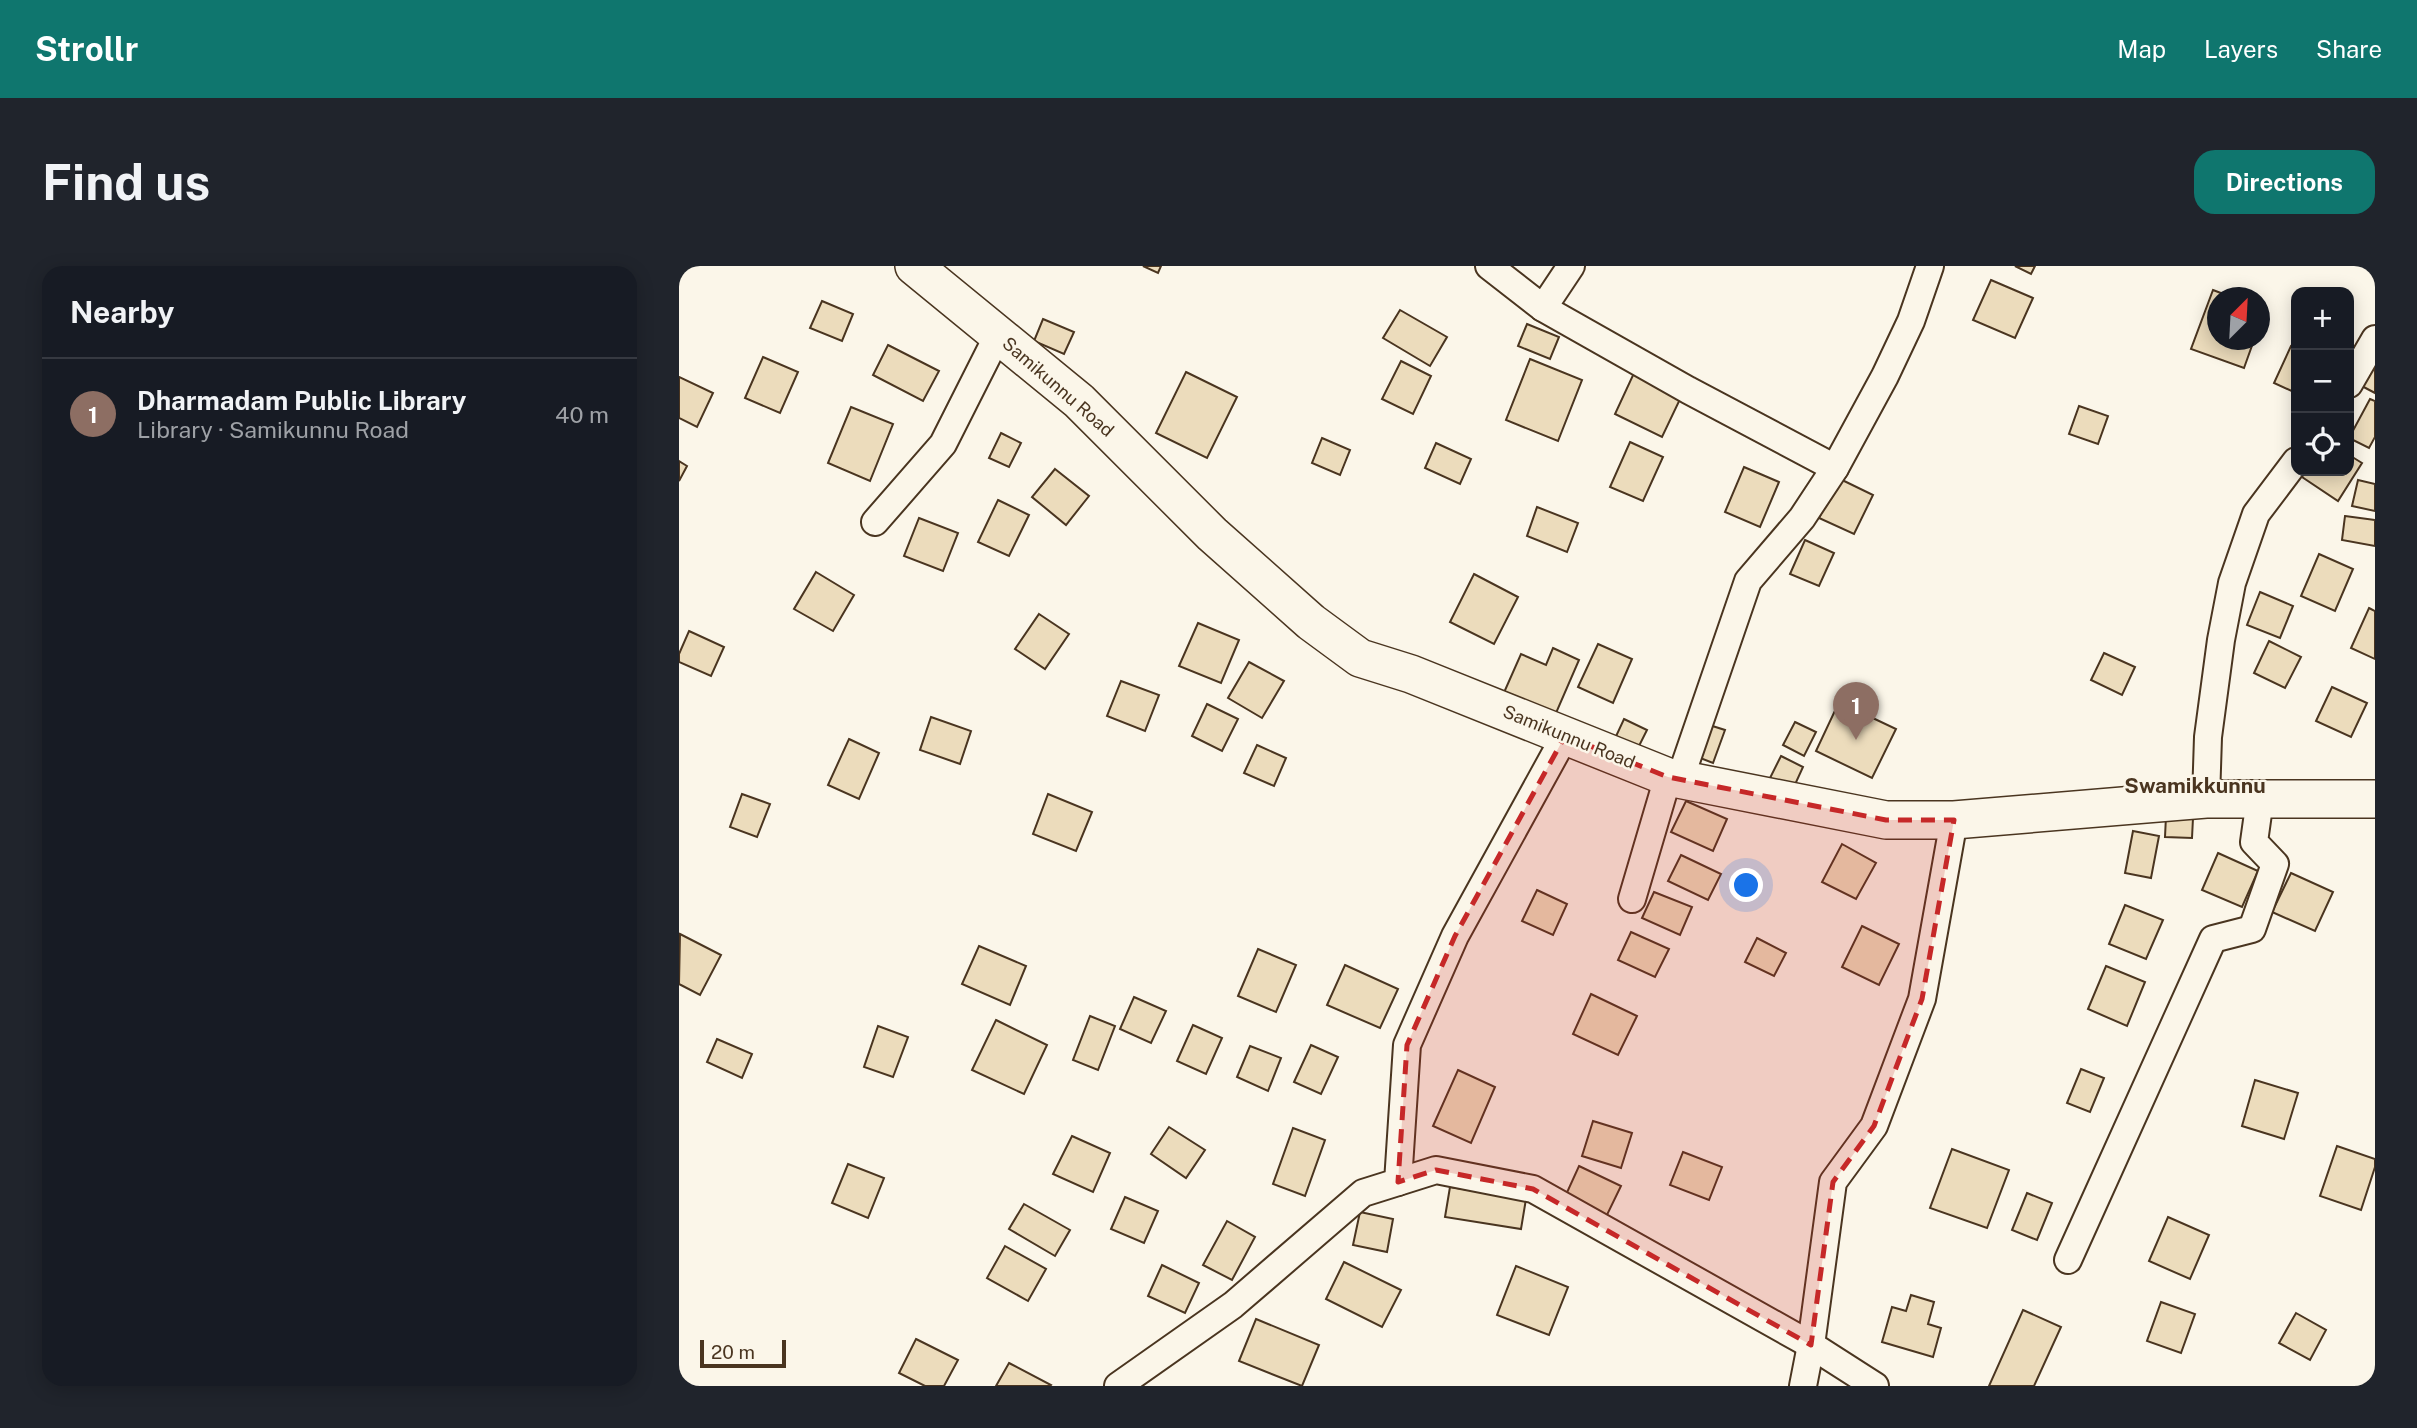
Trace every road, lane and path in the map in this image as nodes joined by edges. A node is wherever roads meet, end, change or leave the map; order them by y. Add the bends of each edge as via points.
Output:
1 (914, 266) edge
2 (1489, 266) edge
3 (1571, 266) edge
4 (1930, 266) edge
5 (1543, 308) junction
6 (998, 335) junction
7 (2375, 339) edge
8 (2354, 375) edge
9 (1835, 468) junction
10 (2291, 468) edge
11 (875, 522) dead end
12 (1565, 736) junction
13 (1674, 778) junction
14 (2206, 799) junction
15 (2260, 799) junction
16 (2375, 799) edge
17 (1955, 820) junction
18 (1632, 899) dead end
19 (1398, 1182) junction
20 (2068, 1260) dead end
21 (1811, 1345) junction
22 (1118, 1386) edge
23 (1803, 1386) edge
24 (1875, 1386) edge

1 - 6 main road, Samikunnu Road
2 - 5 street
3 - 5 street
4 - 9 street via 1911,321
5 - 9 street
6 - 11 street via 943,444
6 - 12 main road, Samikunnu Road via 1079,401 1311,622 1360,658 1412,674
7 - 8 street
9 - 13 street via 1802,518 1748,581
10 - 14 street via 2256,514 2232,583 2208,737
12 - 13 main road, Samikunnu Road
12 - 19 street via 1455,936 1407,1045
13 - 17 main road, Samikunnu Road via 1887,820
13 - 18 street
14 - 15 main road, Samikunnu Road
14 - 17 main road, Samikunnu Road
15 - 16 main road, Samikunnu Road
15 - 20 street via 2254,842 2275,864 2252,929 2213,939
17 - 21 street via 1922,999 1874,1126 1833,1182
19 - 21 street via 1436,1170 1533,1189
19 - 22 street via 1363,1193 1233,1306
21 - 23 street
21 - 24 street

